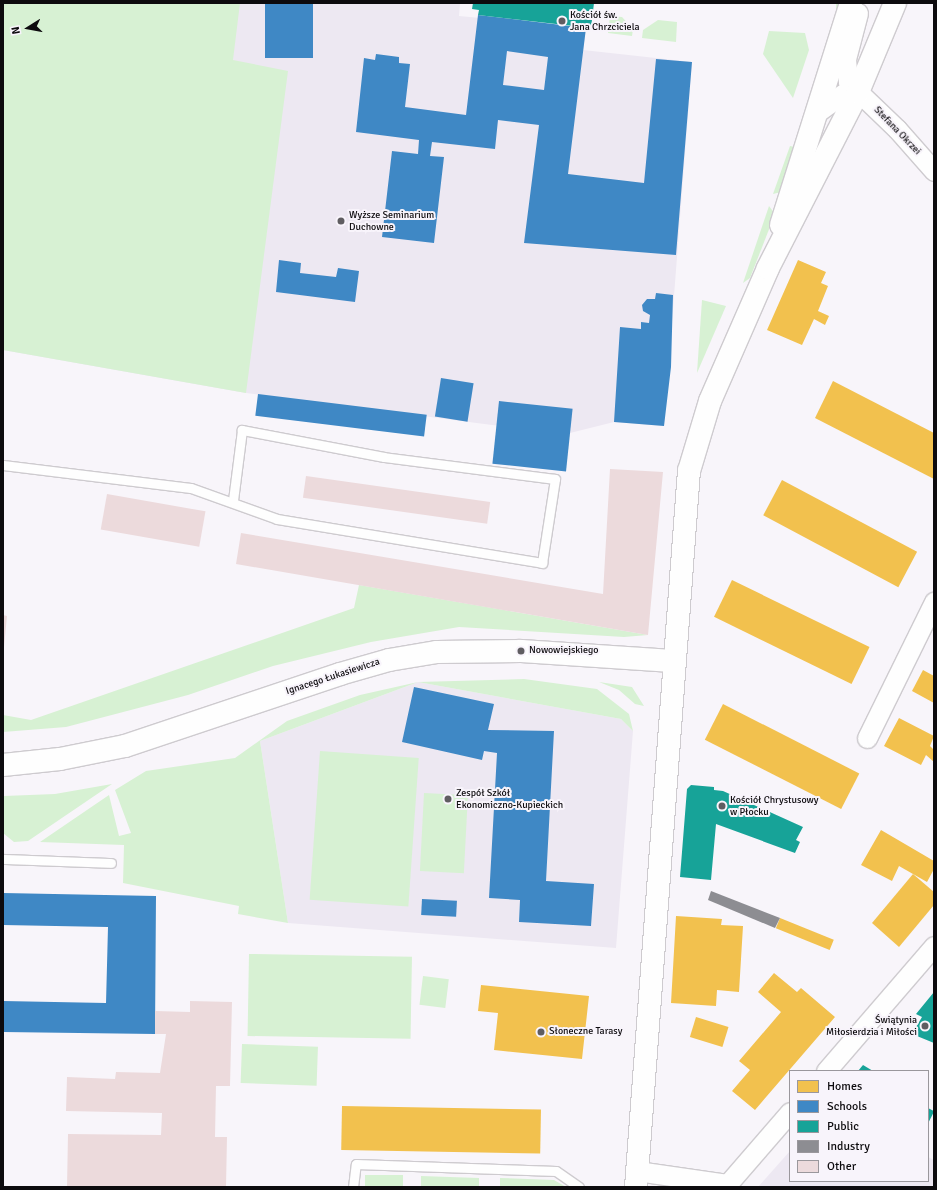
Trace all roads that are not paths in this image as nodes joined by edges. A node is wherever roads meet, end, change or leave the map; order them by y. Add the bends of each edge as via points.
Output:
1 (851, 3) edge
2 (861, 3) edge
3 (895, 3) edge
4 (858, 92) junction
5 (815, 114) junction
6 (934, 171) edge
7 (768, 268) junction
8 (3, 465) edge
9 (232, 500) junction
10 (934, 602) edge
11 (673, 661) junction
12 (867, 738) dead end
13 (3, 764) edge
14 (3, 859) edge
15 (111, 863) dead end
16 (934, 946) edge
17 (827, 1070) edge
18 (789, 1113) edge
19 (637, 1179) edge
20 (726, 1185) edge
21 (353, 1187) edge
22 (579, 1187) edge

1 - 5 street
2 - 4 street, Stefana Okrzei via 846,59 848,82
3 - 4 street
4 - 5 street via 843,94
4 - 6 street, Stefana Okrzei
4 - 7 street
5 - 7 street
7 - 11 street via 696,439 688,471
8 - 9 lane via 191,488
9 - 9 lane via 277,519 542,563 555,479 384,457 242,430
10 - 12 street
11 - 13 street, Ignacego Łukasiewicza via 521,651 437,652 389,660 340,674 125,746 60,759
11 - 19 street
14 - 15 lane
16 - 17 street
18 - 20 street
19 - 20 street
21 - 22 lane via 356,1164 556,1171

